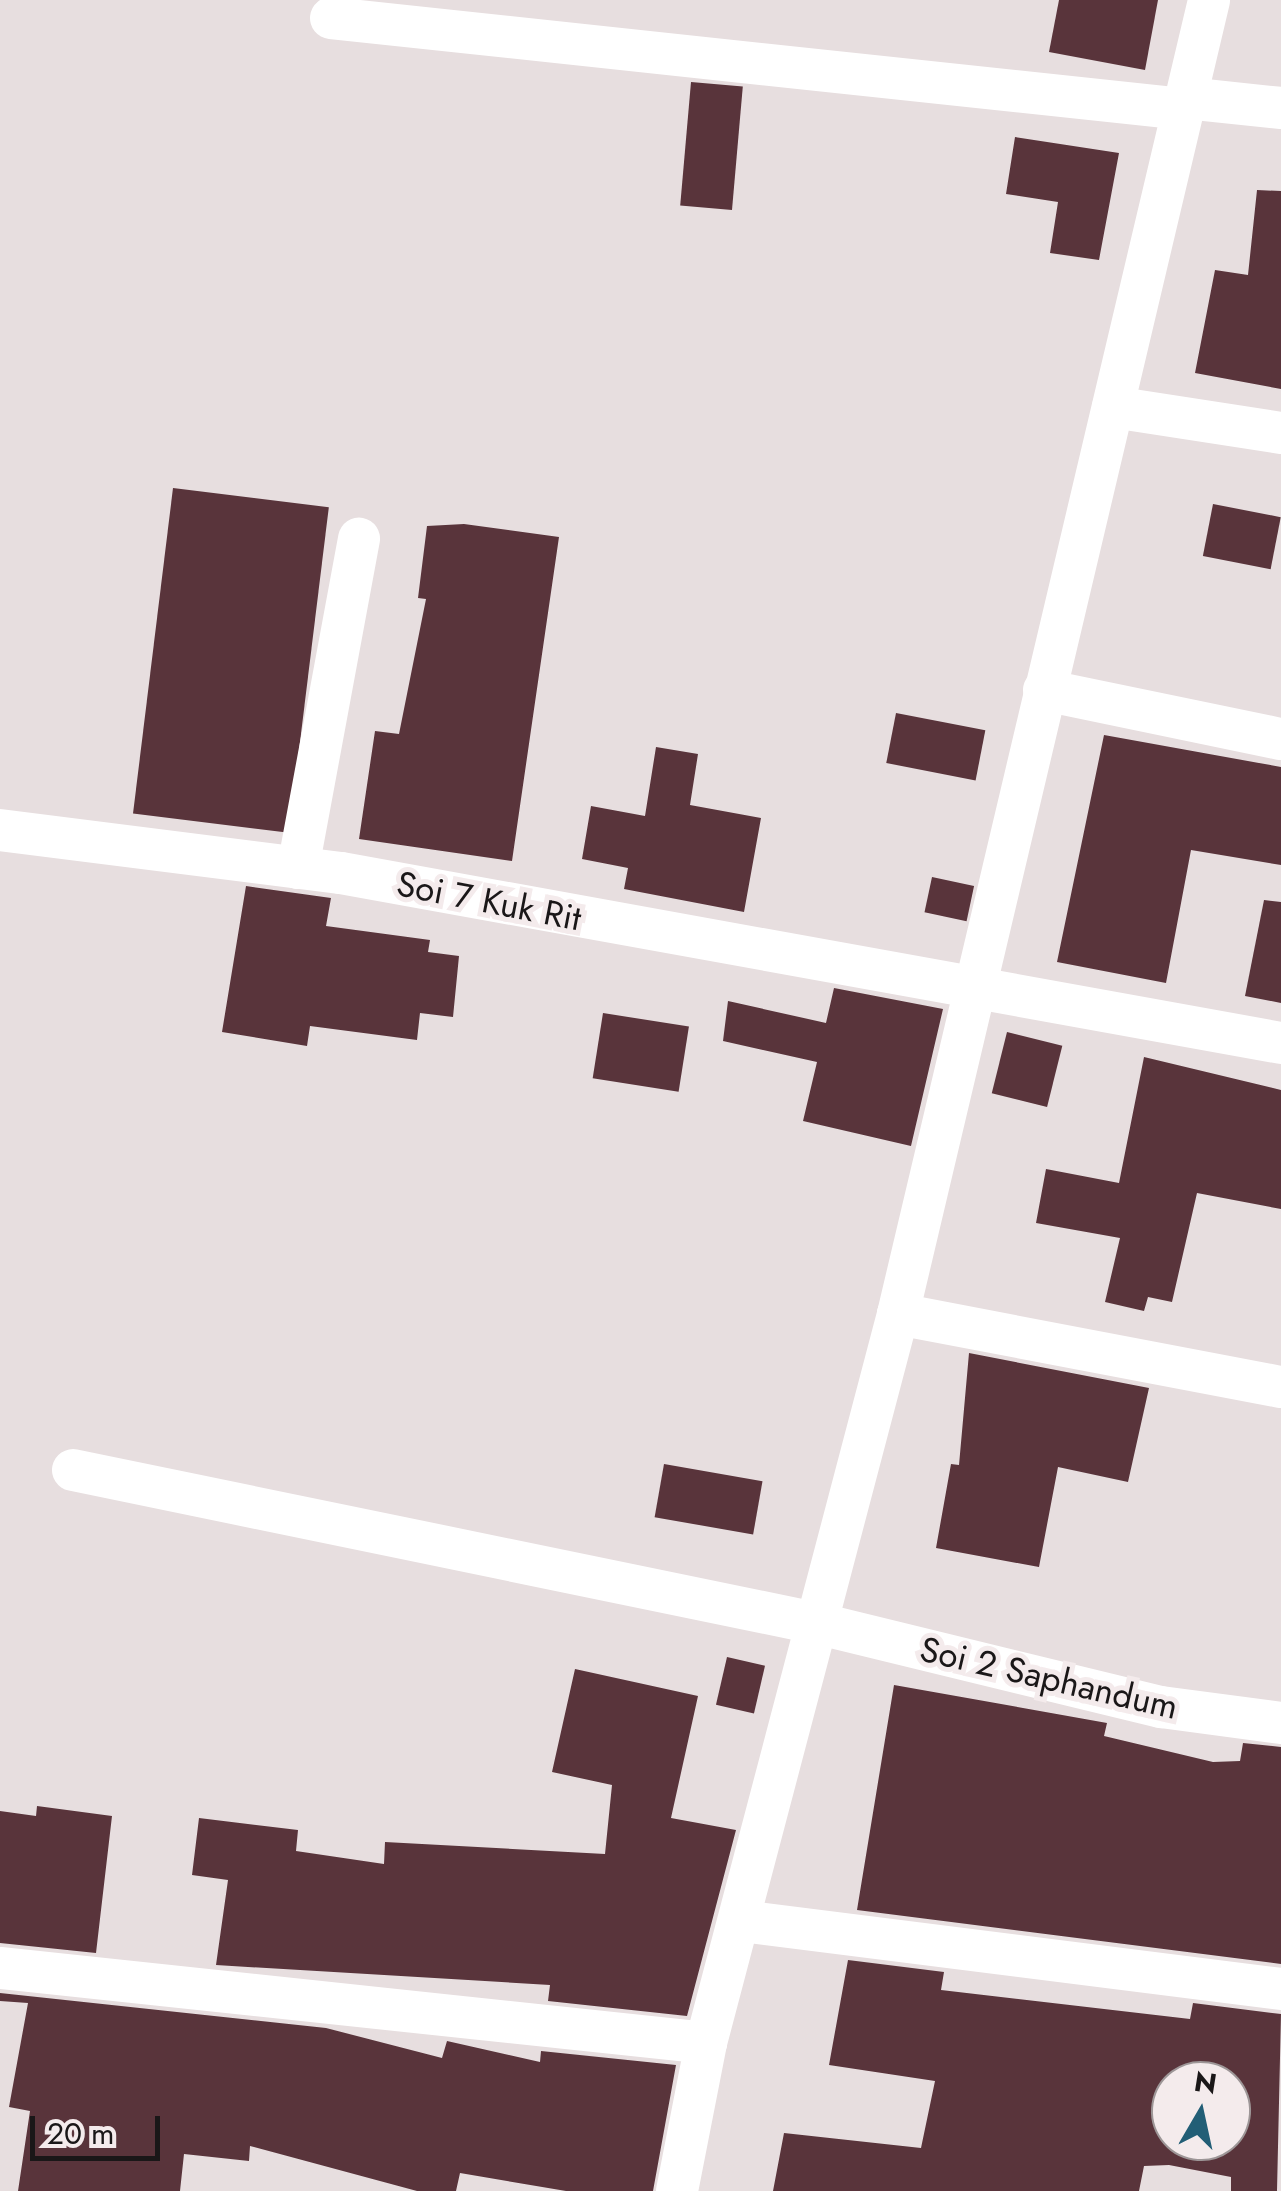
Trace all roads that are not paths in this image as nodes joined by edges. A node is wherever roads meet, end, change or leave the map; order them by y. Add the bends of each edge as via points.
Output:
1 (1209, 0) edge
2 (332, 18) dead end
3 (1184, 103) junction
4 (1281, 108) edge
5 (1112, 406) junction
6 (1281, 433) edge
7 (359, 539) dead end
8 (1044, 690) junction
9 (1281, 740) edge
10 (0, 830) edge
11 (298, 868) junction
12 (974, 992) junction
13 (1281, 1043) edge
14 (898, 1314) junction
15 (1281, 1387) edge
16 (73, 1470) dead end
17 (820, 1624) junction
18 (1281, 1724) edge
19 (741, 1921) junction
20 (0, 1968) edge
21 (1281, 1988) edge
22 (706, 2043) junction
23 (677, 2191) edge

1 - 3 street
2 - 3 street
3 - 4 street
3 - 5 street
5 - 6 street
5 - 8 street
7 - 11 street
8 - 9 street
8 - 12 street
10 - 11 street, Soi 7 Kuk Rit
11 - 12 street, Soi 7 Kuk Rit
12 - 13 street, Soi 7 Kuk Rit
12 - 14 street
14 - 15 street
14 - 17 street
16 - 17 street, Soi 2 Saphandum
17 - 18 street, Soi 2 Saphandum via 1161,1707
17 - 19 street
19 - 21 street
19 - 22 street
20 - 22 street
22 - 23 street

